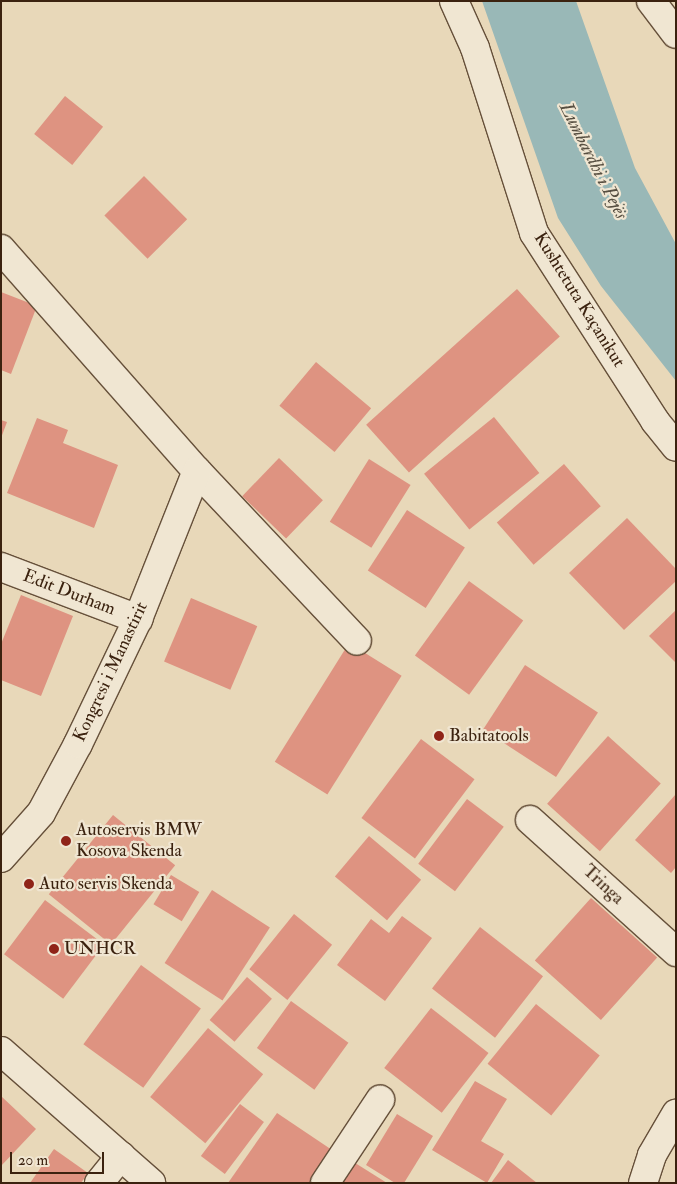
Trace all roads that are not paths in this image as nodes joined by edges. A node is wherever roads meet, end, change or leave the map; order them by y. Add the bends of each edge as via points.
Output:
1 (454, 1) edge
2 (650, 1) edge
3 (676, 34) edge
4 (1, 249) edge
5 (676, 447) edge
6 (198, 471) junction
7 (1, 567) edge
8 (138, 619) junction
9 (357, 641) dead end
10 (530, 820) dead end
11 (1, 858) edge
12 (676, 952) edge
13 (1, 1050) edge
14 (380, 1100) dead end
15 (676, 1114) edge
16 (121, 1156) junction
17 (100, 1183) edge
18 (152, 1183) edge
19 (325, 1183) edge
20 (643, 1183) edge

1 - 5 street, Kushtetuta Kaçanikut via 475,48 534,233 655,421
2 - 3 street
4 - 6 street
6 - 8 street, Kongresi i Manastirit
6 - 9 street
7 - 8 street, Edit Durham
8 - 11 street, Kongresi i Manastirit via 42,813
10 - 12 street, Tringa
13 - 16 street
14 - 19 street
15 - 20 street via 652,1155
16 - 17 street
16 - 18 street

